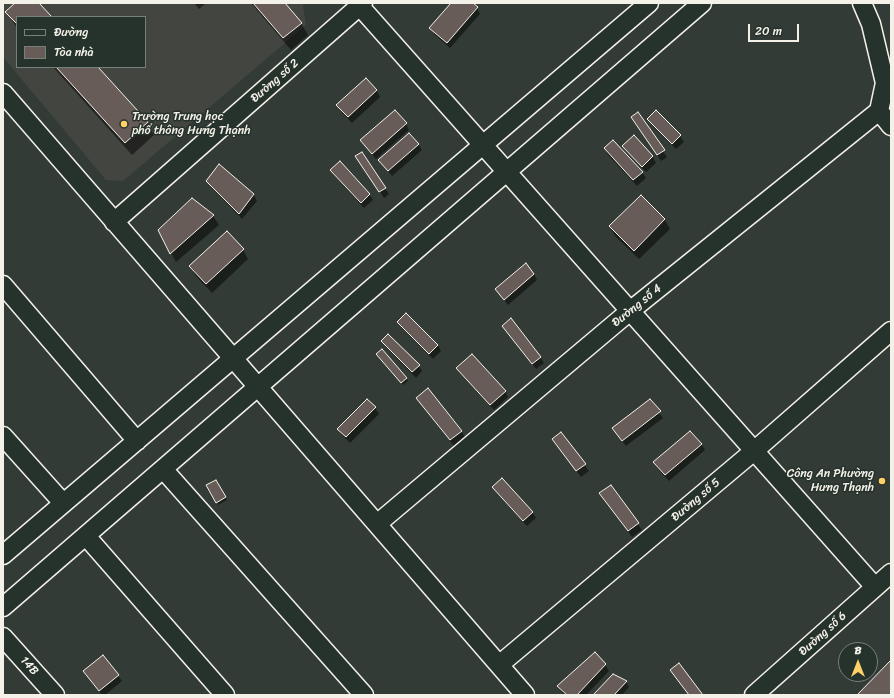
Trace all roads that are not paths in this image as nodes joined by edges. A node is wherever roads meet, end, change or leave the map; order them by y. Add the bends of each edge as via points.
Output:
1 (649, 3) edge
2 (702, 3) edge
3 (862, 3) edge
4 (360, 4) edge
5 (3, 93) edge
6 (879, 111) junction
7 (891, 126) edge
8 (484, 145) junction
9 (506, 172) junction
10 (114, 222) junction
11 (3, 285) edge
12 (630, 311) junction
13 (891, 331) edge
14 (233, 358) junction
15 (258, 387) junction
16 (3, 436) edge
17 (137, 441) junction
18 (754, 451) junction
19 (163, 469) junction
20 (64, 503) junction
21 (377, 524) junction
22 (86, 536) junction
23 (3, 555) edge
24 (891, 573) edge
25 (875, 587) junction
26 (3, 608) edge
27 (3, 637) edge
28 (500, 665) junction
29 (55, 695) edge
30 (224, 695) edge
31 (364, 695) edge
32 (525, 695) edge
33 (754, 695) edge

1 - 8 street
2 - 9 street
3 - 6 street via 871,24 885,83
4 - 8 street
4 - 10 street, Đường số 2
5 - 10 street
6 - 7 street
6 - 12 street, Đường số 4
8 - 9 street
8 - 14 street
9 - 12 street
9 - 15 street
10 - 14 street
11 - 17 street
12 - 18 street
12 - 21 street, Đường số 4
13 - 18 street, Đường số 5
14 - 15 street
14 - 17 street
15 - 19 street
15 - 21 street
16 - 20 street
17 - 20 street
18 - 25 street
18 - 28 street, Đường số 5
19 - 22 street
19 - 31 street
20 - 23 street
21 - 28 street
22 - 26 street
22 - 30 street
24 - 25 street, Đường số 6
25 - 33 street, Đường số 6
27 - 29 street, 14B
28 - 32 street

